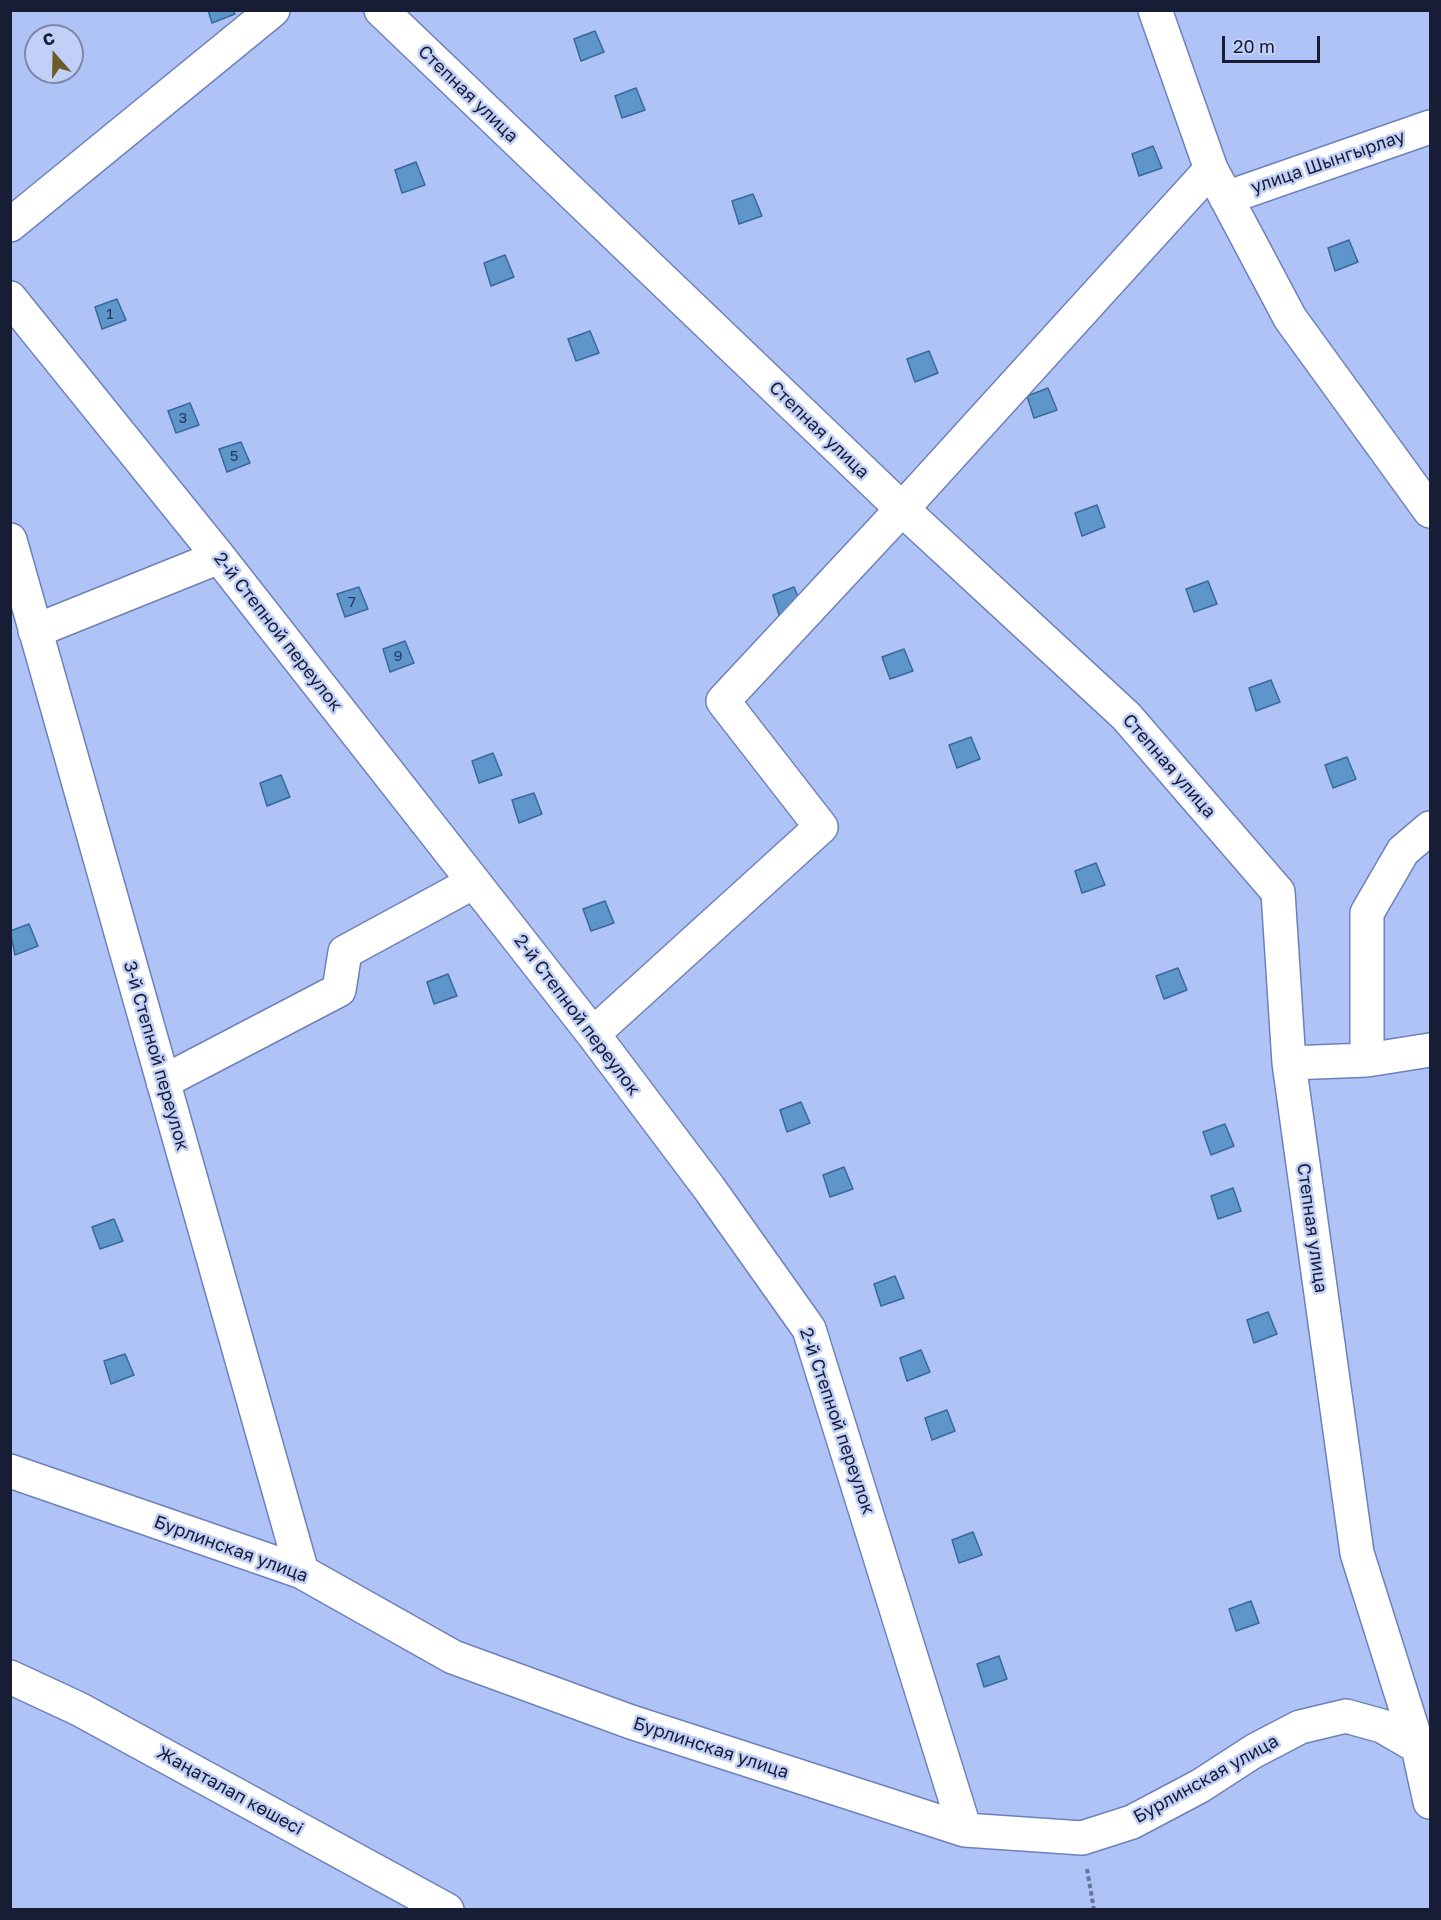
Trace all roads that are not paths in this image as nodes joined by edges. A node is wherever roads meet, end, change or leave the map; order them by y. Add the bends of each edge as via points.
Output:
1 (273, 10) edge
2 (381, 10) edge
3 (1155, 10) edge
4 (1431, 127) edge
5 (1211, 169) junction
6 (1226, 198) junction
7 (10, 225) edge
8 (10, 298) edge
9 (902, 509) junction
10 (1431, 511) edge
11 (10, 540) edge
12 (219, 557) junction
13 (35, 631) junction
14 (1431, 828) edge
15 (474, 882) junction
16 (593, 1034) junction
17 (1431, 1050) edge
18 (1366, 1060) junction
19 (1289, 1063) junction
20 (163, 1082) junction
21 (10, 1471) edge
22 (302, 1572) junction
23 (10, 1677) edge
24 (1418, 1747) junction
25 (1429, 1788) edge
26 (965, 1830) junction
27 (447, 1910) edge

1 - 7 street
2 - 9 street, Степная улица
3 - 5 street
4 - 6 street, улица Шынгырлау
5 - 6 street
5 - 9 street
6 - 10 street via 1290,318
8 - 12 street, 2-й Степной переулок
9 - 16 street via 723,701 821,827
9 - 19 street, Степная улица via 1126,716 1278,892
11 - 13 street, 3-й Степной переулок
12 - 13 street
12 - 15 street, 2-й Степной переулок
13 - 20 street, 3-й Степной переулок
14 - 18 street via 1403,851 1367,913
15 - 16 street, 2-й Степной переулок
15 - 20 street via 345,952 339,990
16 - 26 street, 2-й Степной переулок via 809,1329
17 - 18 street
18 - 19 street
19 - 24 street, Степная улица via 1356,1553
20 - 22 street, 3-й Степной переулок
21 - 22 street, Бурлинская улица
22 - 26 street, Бурлинская улица via 453,1657 631,1722
23 - 27 street, Жаңаталап көшесі via 79,1709
24 - 25 street, Степная улица
24 - 26 street, Бурлинская улица via 1382,1726 1346,1716 1300,1727 1132,1822 1082,1838

